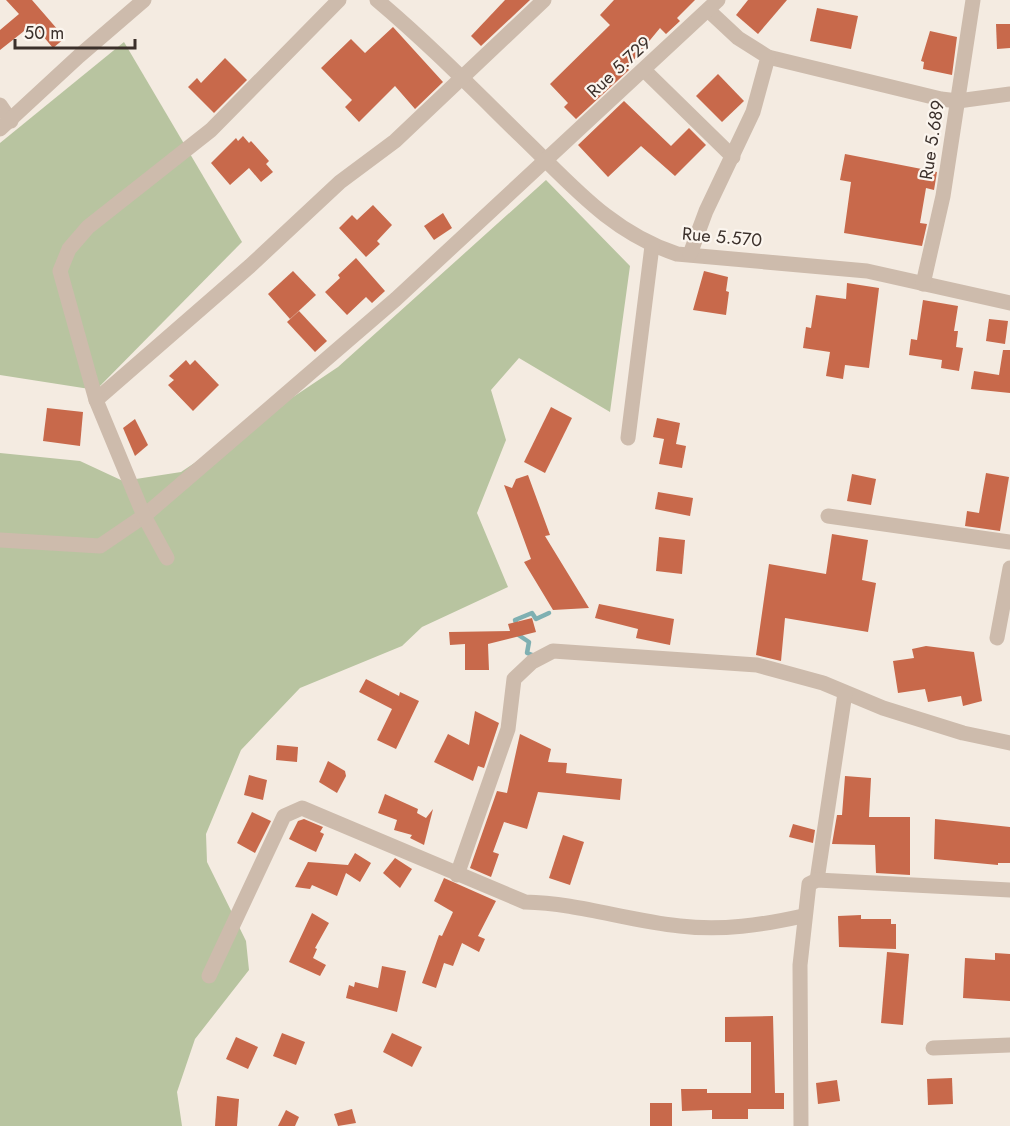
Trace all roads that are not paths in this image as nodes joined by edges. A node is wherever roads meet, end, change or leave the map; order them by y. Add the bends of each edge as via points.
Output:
1 (144, 0) edge
2 (339, 0) edge
3 (377, 0) edge
4 (544, 0) edge
5 (973, 0) edge
6 (713, 5) edge
7 (768, 57) junction
8 (644, 70) junction
9 (464, 79) junction
10 (1010, 94) edge
11 (958, 101) junction
12 (0, 105) edge
13 (6, 125) edge
14 (733, 157) junction
15 (548, 161) junction
16 (652, 246) junction
17 (690, 254) junction
18 (923, 284) junction
19 (1010, 303) edge
20 (96, 400) junction
21 (628, 438) dead end
22 (144, 516) junction
23 (828, 516) dead end
24 (0, 540) edge
25 (1010, 542) edge
26 (167, 558) dead end
27 (1010, 568) edge
28 (997, 638) dead end
29 (845, 693) junction
30 (1010, 743) edge
31 (457, 875) junction
32 (818, 880) junction
33 (1010, 890) edge
34 (803, 916) junction
35 (209, 976) dead end
36 (1010, 1045) edge
37 (933, 1048) dead end
38 (801, 1126) edge

1 - 13 street
2 - 20 street via 211,130 88,227 69,249 60,271
3 - 9 street, Rue 5.570
4 - 9 street
5 - 11 street, Rue 5.689
6 - 7 street via 738,38
6 - 8 street, Rue 5.729
7 - 11 street
7 - 14 street via 753,112
8 - 14 street
8 - 15 street, Rue 5.729
9 - 15 street, Rue 5.570
9 - 20 street via 395,141 340,182
10 - 11 street
11 - 18 street, Rue 5.689 via 943,196
12 - 13 street
14 - 17 street
15 - 16 street, Rue 5.570 via 612,222
15 - 22 street, Rue 5.729 via 396,299
16 - 17 street, Rue 5.570
16 - 21 street
17 - 18 street, Rue 5.570 via 867,271
18 - 19 street, Rue 5.570
20 - 22 street
22 - 24 street, Rue 5.729 via 100,546
22 - 26 street
23 - 25 street
27 - 28 street
29 - 30 street via 963,734
29 - 31 street via 757,665 553,651 532,662 514,680 508,729
29 - 32 street
31 - 34 street via 525,902 562,904 680,926 737,928
31 - 35 street via 302,808 292,811 284,816
32 - 33 street
32 - 34 street via 808,884
34 - 38 street
36 - 37 street

